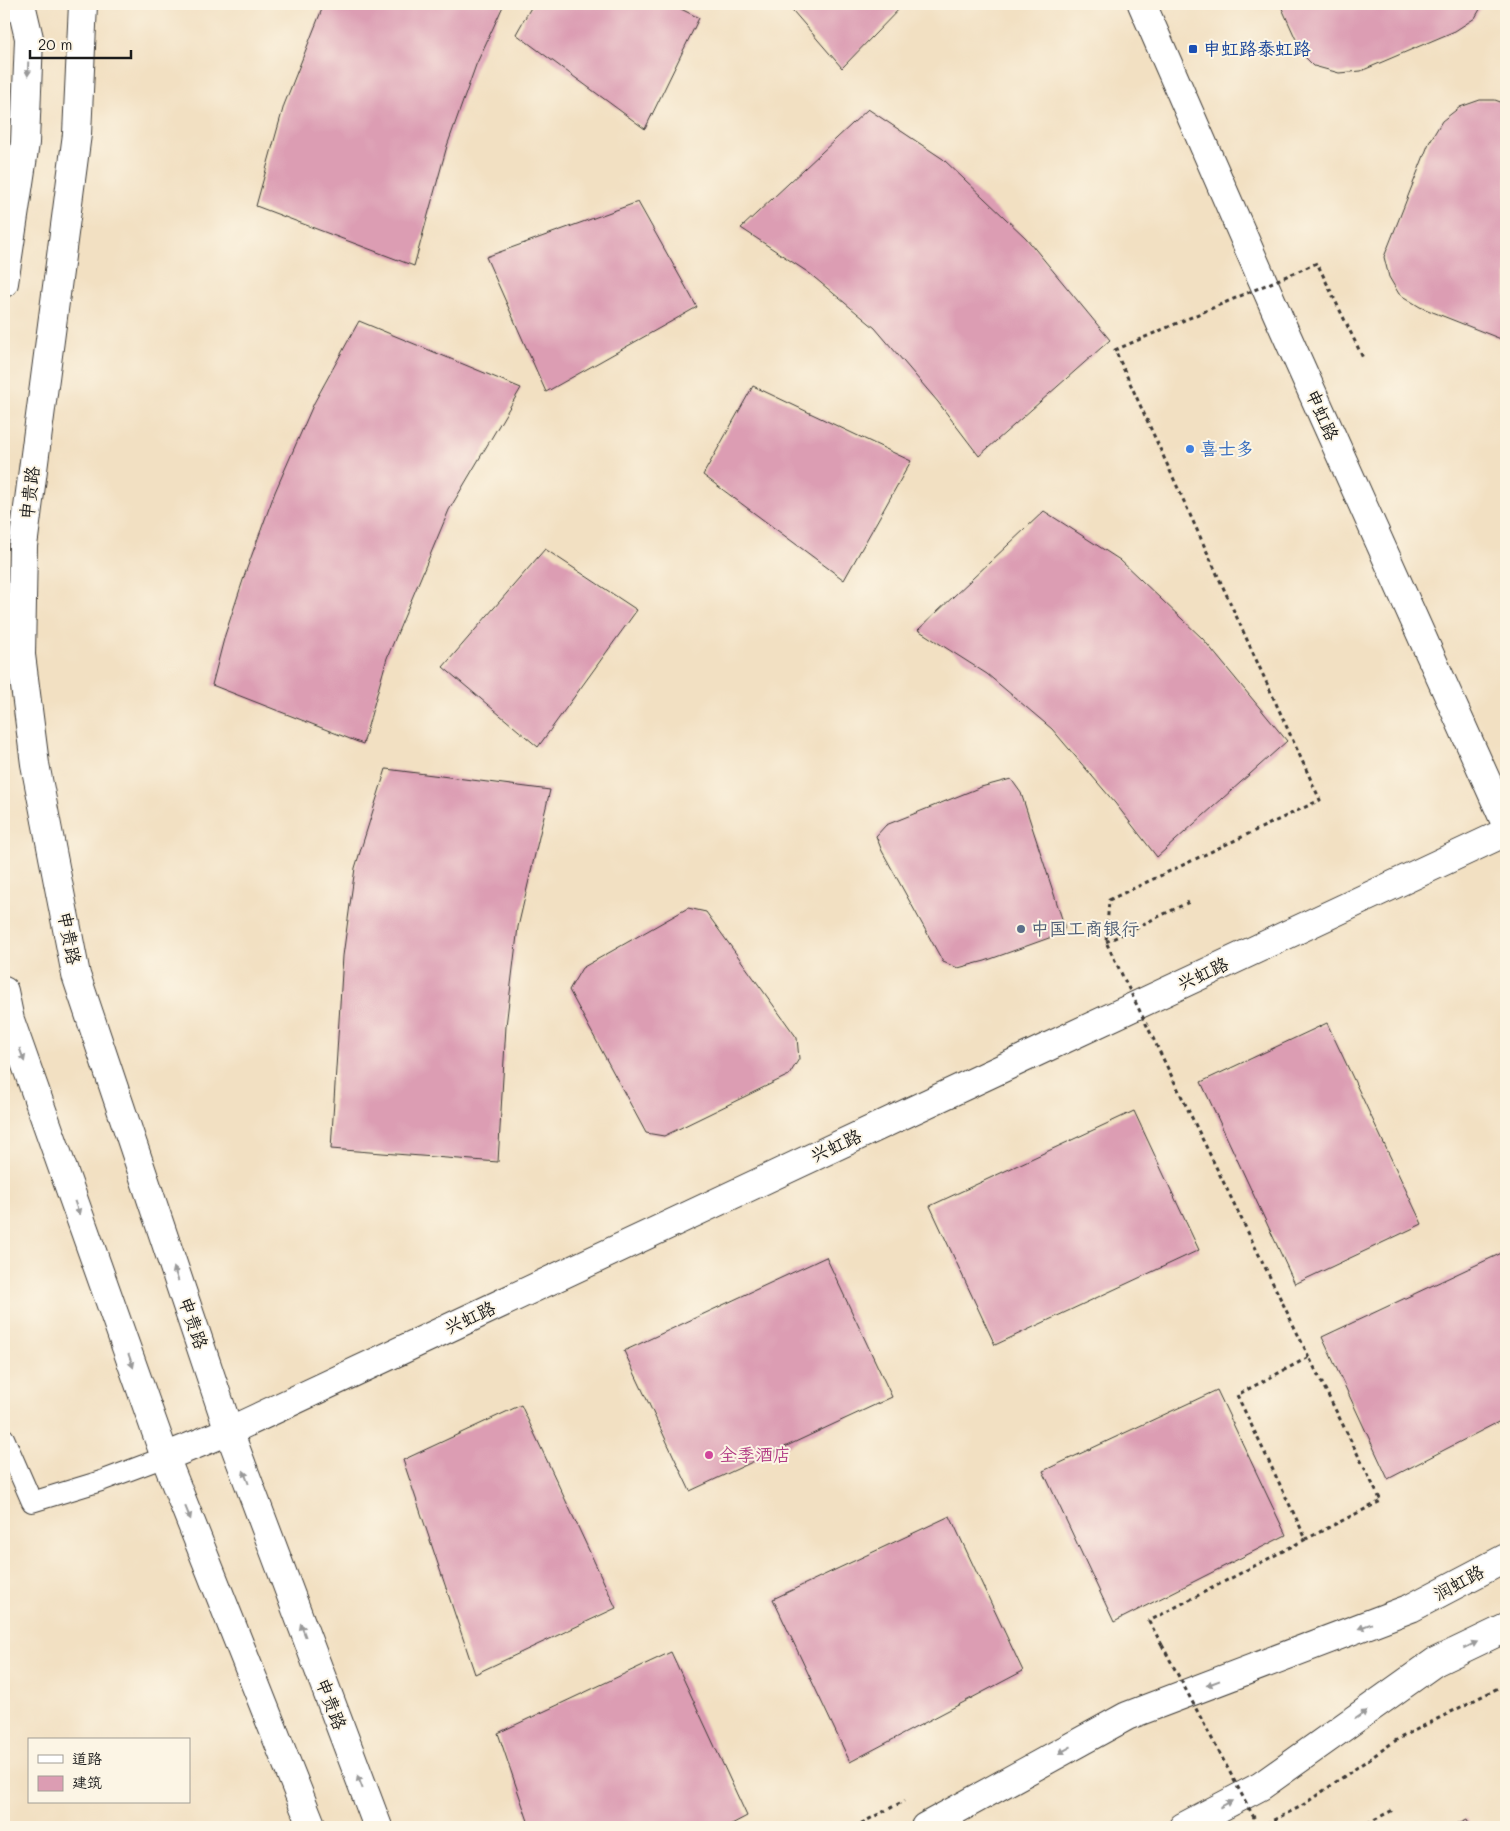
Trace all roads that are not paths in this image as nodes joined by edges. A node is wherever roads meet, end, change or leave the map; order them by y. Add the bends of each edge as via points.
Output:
1 (21, 4) edge
2 (83, 4) edge
3 (1142, 4) edge
4 (4, 283) edge
5 (1506, 824) edge
6 (1506, 832) edge
7 (4, 991) edge
8 (229, 1431) junction
9 (4, 1438) edge
10 (165, 1457) junction
11 (1506, 1558) edge
12 (1506, 1628) edge
13 (312, 1827) edge
14 (378, 1827) edge
15 (925, 1827) edge
16 (1183, 1827) edge

1 -> 4 main road via 29,38 25,142
8 -> 2 main road, 申贵路 via 76,975 35,764 21,655 24,546 77,134
3 - 5 main road, 申虹路
6 - 8 main road, 兴虹路
7 -> 10 main road via 10,1020
8 - 10 main road, 兴虹路
14 -> 8 main road, 申贵路
9 - 10 lane via 32,1502 100,1482
10 -> 13 main road
11 -> 15 main road, 润虹路 via 1411,1608 1127,1716
16 -> 12 main road via 1261,1786 1435,1662

